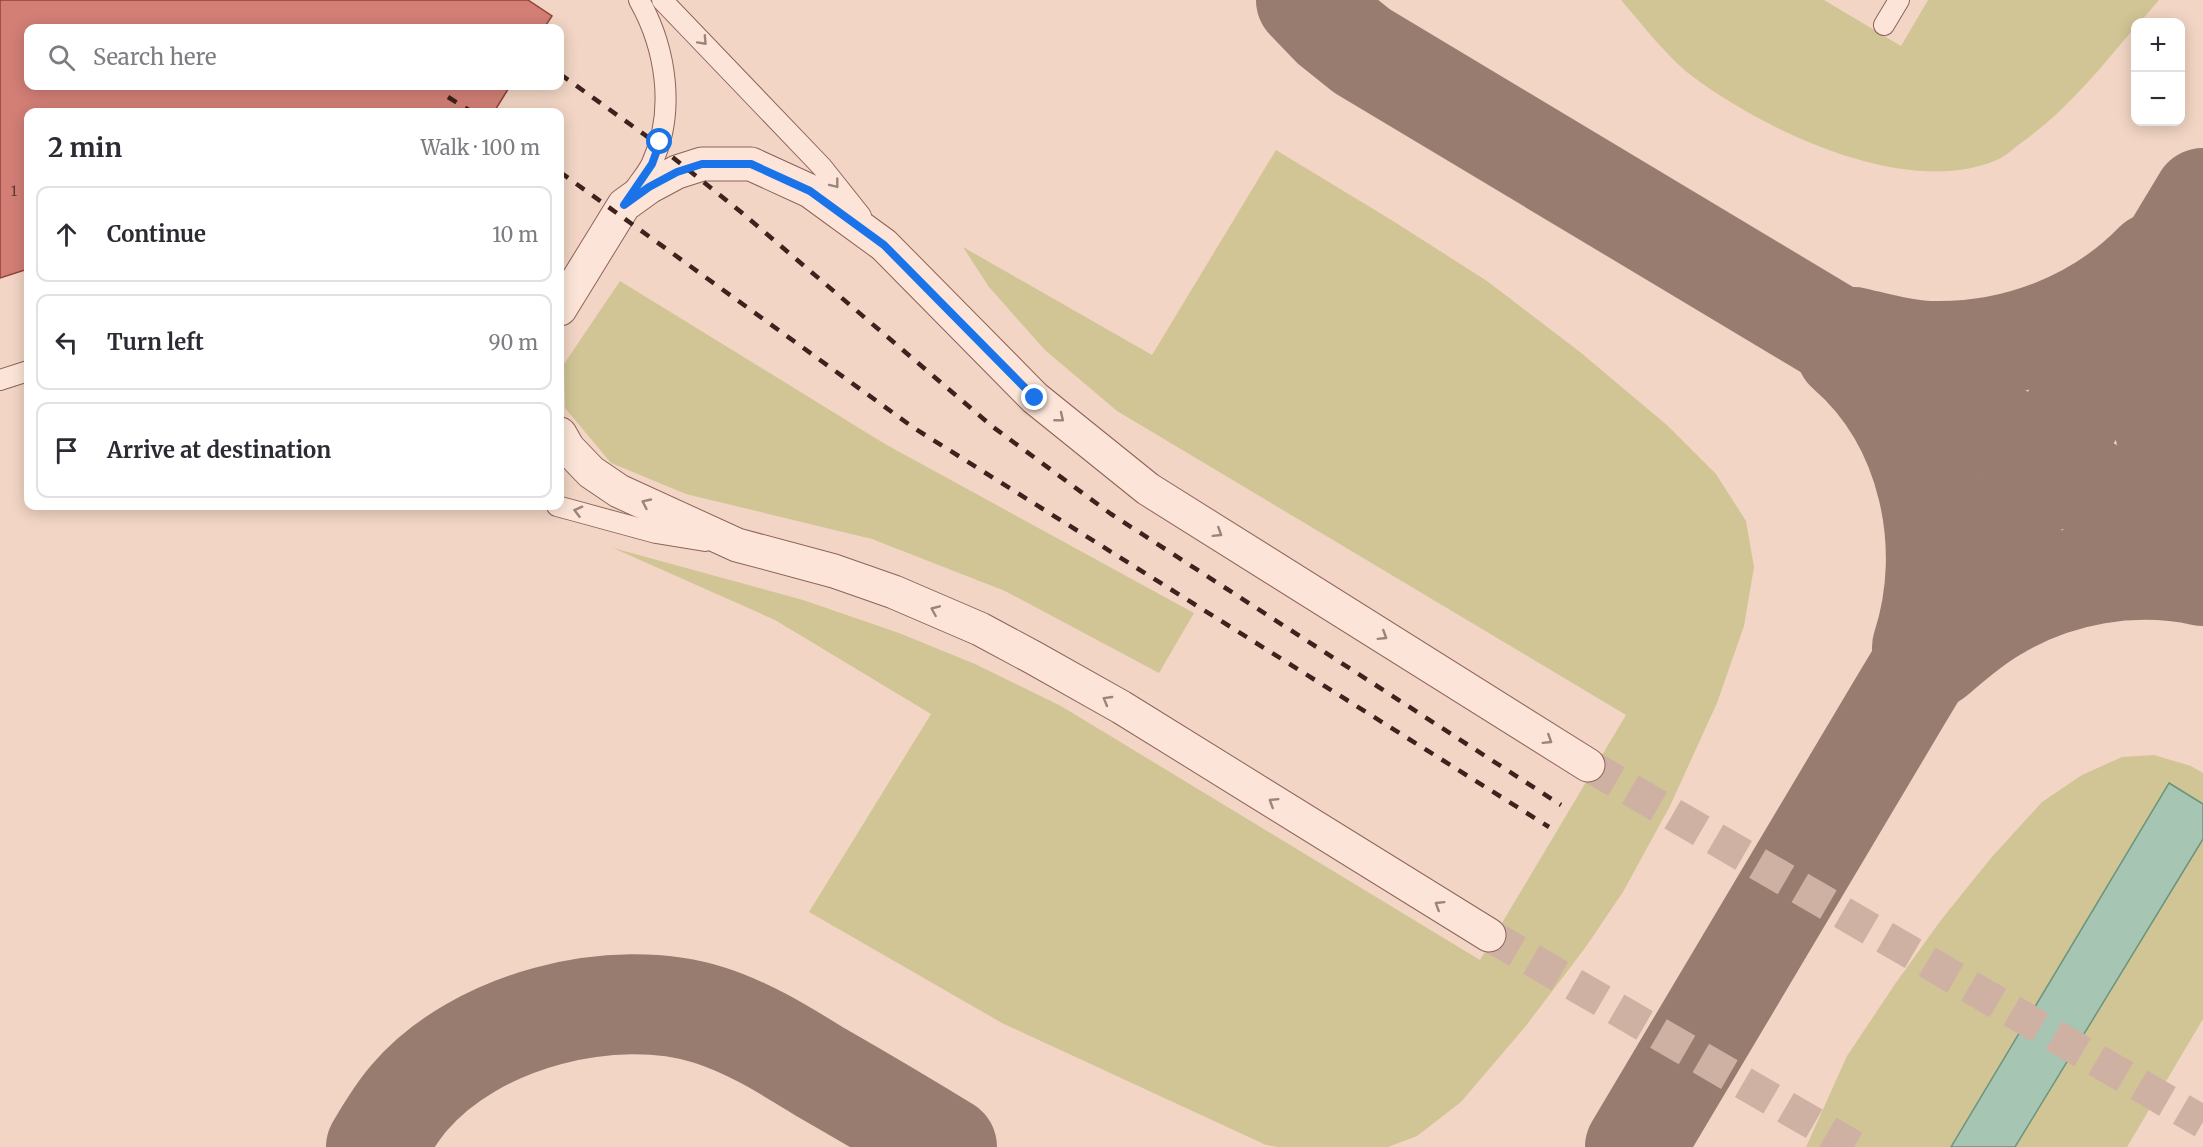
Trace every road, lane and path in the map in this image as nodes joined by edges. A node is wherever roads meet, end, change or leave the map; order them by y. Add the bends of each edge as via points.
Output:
1 (639, 0) edge
2 (662, 0) edge
3 (1899, 0) edge
4 (1884, 25) dead end
5 (624, 205) junction
6 (884, 245) junction
7 (564, 302) edge
8 (24, 372) edge
9 (0, 380) edge
10 (564, 441) edge
11 (564, 508) edge
12 (737, 546) junction
13 (1588, 765) tunnel mouth
14 (1489, 936) tunnel mouth

1 - 5 lane via 660,51 665,112 652,164
2 -> 6 lane via 822,167
3 - 4 lane
5 - 6 street via 677,172 702,164 751,164 810,191
5 - 7 street
6 -> 13 street via 1035,398 1148,489
8 - 9 lane
12 -> 10 street via 619,491 591,472
12 -> 11 lane via 656,533
14 -> 12 street via 1121,707 980,629 834,571

